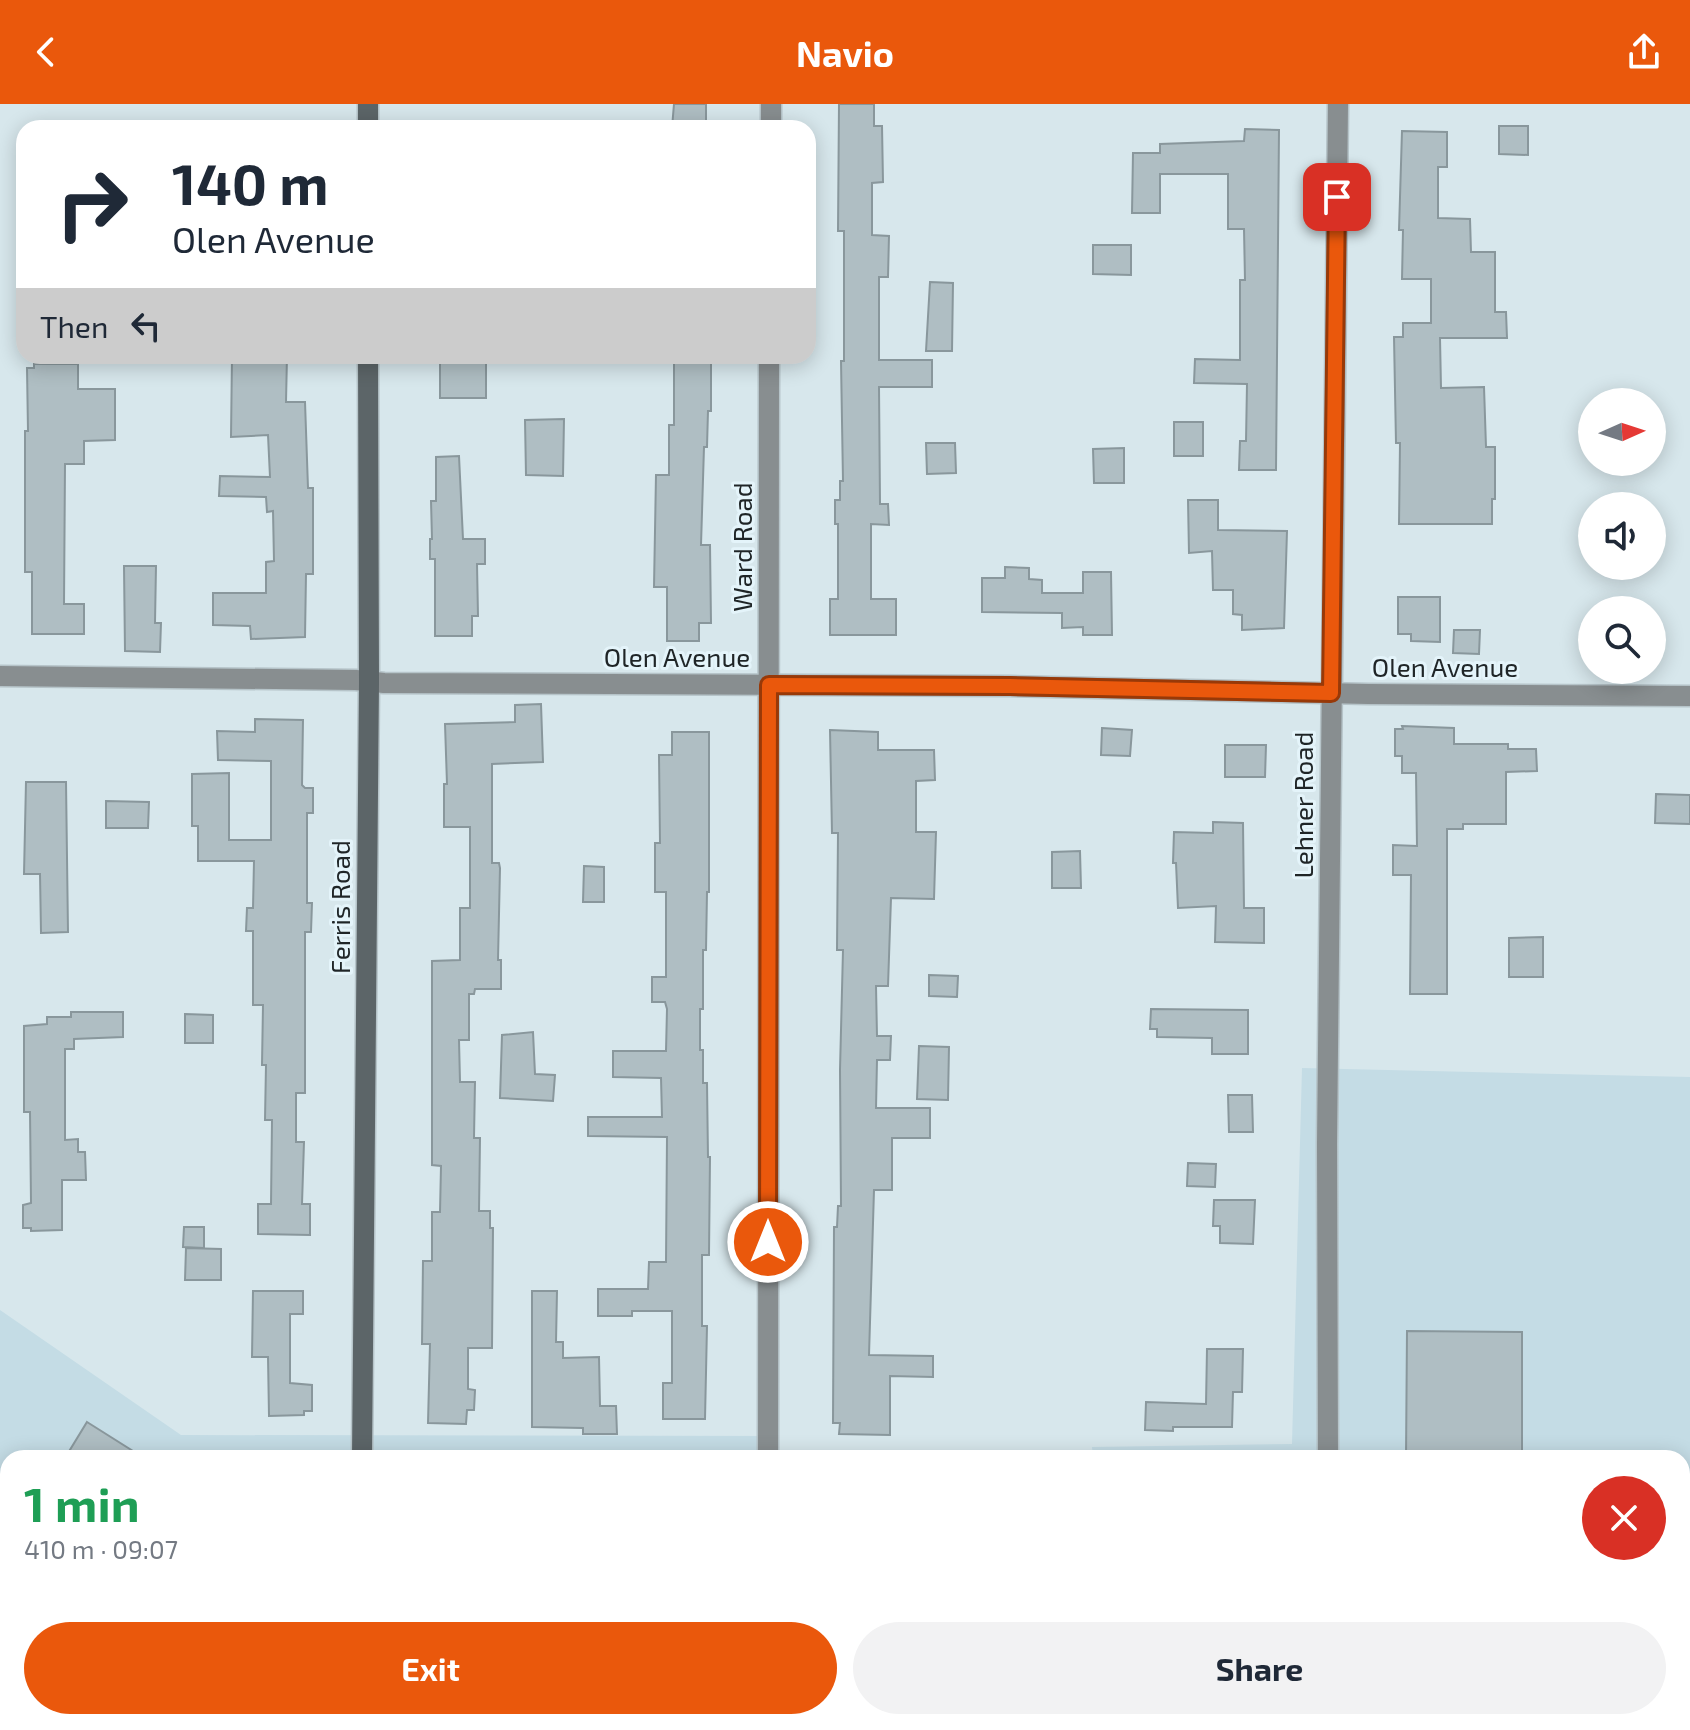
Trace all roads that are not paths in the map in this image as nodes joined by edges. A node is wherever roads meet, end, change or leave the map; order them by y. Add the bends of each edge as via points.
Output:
1 (1338, 104) edge
2 (368, 364) edge
3 (769, 364) edge
4 (0, 676) edge
5 (369, 682) junction
6 (769, 685) junction
7 (1331, 693) junction
8 (1690, 696) edge
9 (362, 1450) edge
10 (768, 1450) edge
11 (1328, 1450) edge

1 - 7 street, Lehner Road
2 - 5 main road, Ferris Road
3 - 6 street, Ward Road
4 - 5 street, Olen Avenue
5 - 6 street, Olen Avenue
5 - 9 main road, Ferris Road
6 - 7 street, Olen Avenue
6 - 10 street, Ward Road
7 - 8 street, Olen Avenue
7 - 11 street, Lehner Road

